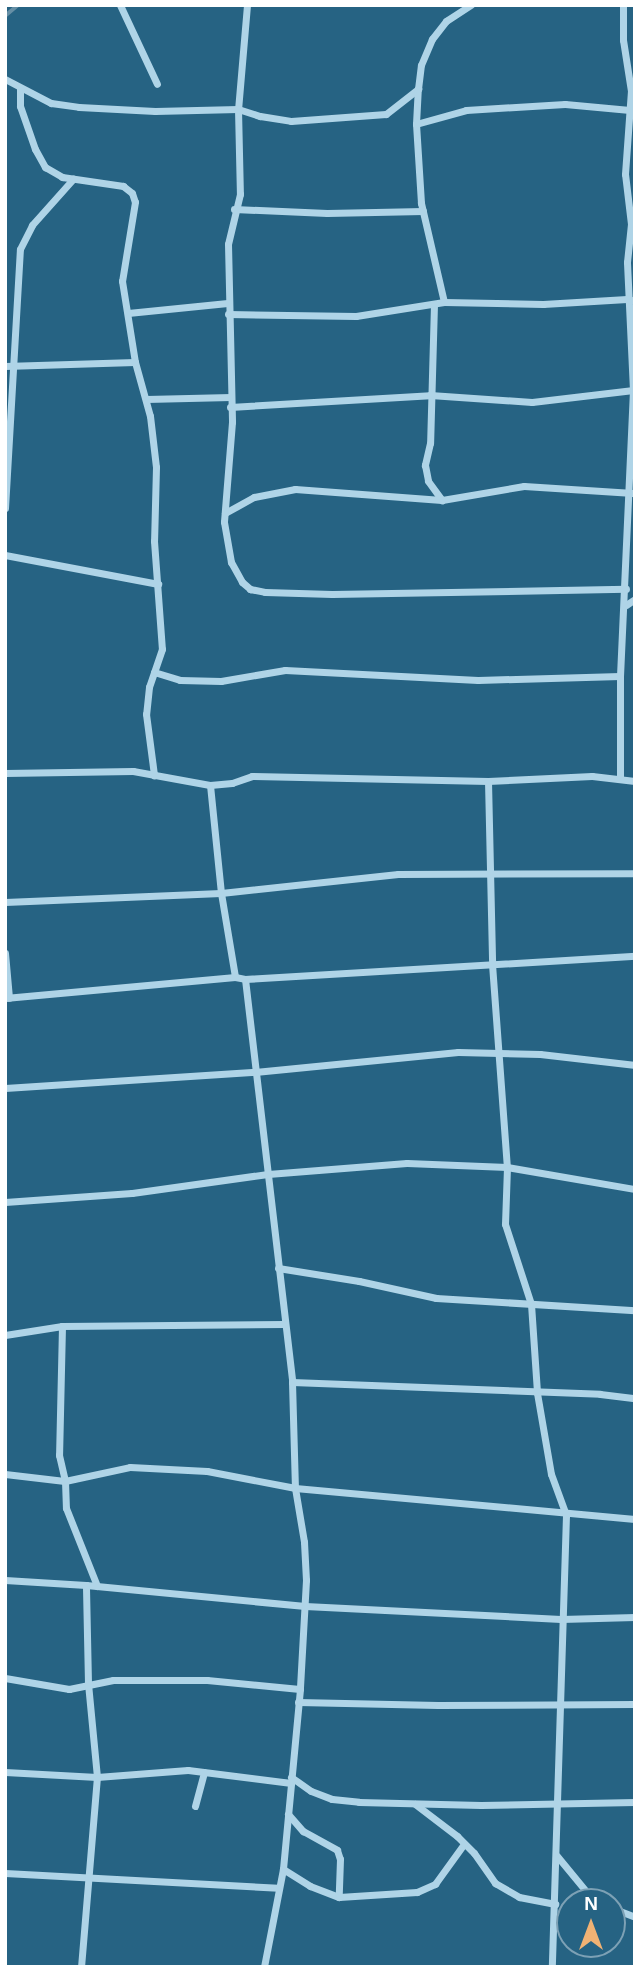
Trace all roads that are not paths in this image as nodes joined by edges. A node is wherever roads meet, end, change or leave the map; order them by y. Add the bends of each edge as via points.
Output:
1 (120, 5) edge
2 (247, 5) edge
3 (471, 5) edge
4 (623, 5) edge
5 (5, 79) edge
6 (157, 84) dead end
7 (20, 88) junction
8 (418, 89) junction
9 (632, 105) edge
10 (239, 109) junction
11 (416, 124) junction
12 (73, 179) junction
13 (234, 209) junction
14 (423, 211) junction
15 (633, 224) edge
16 (631, 300) edge
17 (444, 302) junction
18 (228, 303) junction
19 (434, 304) junction
20 (128, 313) junction
21 (228, 314) junction
22 (632, 357) edge
23 (135, 362) junction
24 (5, 366) edge
25 (14, 367) junction
26 (633, 390) edge
27 (430, 395) junction
28 (231, 397) junction
29 (146, 399) junction
30 (230, 407) junction
31 (633, 493) edge
32 (442, 500) junction
33 (5, 508) edge
34 (225, 513) junction
35 (5, 555) edge
36 (158, 583) junction
37 (626, 589) junction
38 (635, 599) edge
39 (626, 606) junction
40 (154, 672) junction
41 (620, 676) junction
42 (5, 774) edge
43 (154, 775) junction
44 (620, 778) junction
45 (488, 780) junction
46 (635, 781) edge
47 (210, 785) junction
48 (491, 873) junction
49 (635, 873) edge
50 (221, 893) junction
51 (5, 902) edge
52 (5, 953) edge
53 (635, 956) edge
54 (492, 964) junction
55 (235, 977) junction
56 (245, 979) junction
57 (7, 998) edge
58 (497, 1052) junction
59 (635, 1065) edge
60 (255, 1072) junction
61 (5, 1088) edge
62 (507, 1167) junction
63 (268, 1174) junction
64 (635, 1189) edge
65 (5, 1202) edge
66 (278, 1268) junction
67 (531, 1304) junction
68 (635, 1310) edge
69 (284, 1324) junction
70 (62, 1326) junction
71 (5, 1335) edge
72 (292, 1382) junction
73 (537, 1393) junction
74 (635, 1398) edge
75 (5, 1474) edge
76 (65, 1481) junction
77 (295, 1488) junction
78 (565, 1515) junction
79 (635, 1518) edge
80 (5, 1580) edge
81 (86, 1585) junction
82 (96, 1586) junction
83 (305, 1606) junction
84 (635, 1618) edge
85 (561, 1619) junction
86 (5, 1678) edge
87 (88, 1683) junction
88 (300, 1689) junction
89 (298, 1702) junction
90 (635, 1704) edge
91 (560, 1705) junction
92 (5, 1772) edge
93 (204, 1772) junction
94 (97, 1777) junction
95 (291, 1780) junction
96 (558, 1802) junction
97 (635, 1802) edge
98 (413, 1803) junction
99 (195, 1805) dead end
100 (288, 1813) junction
101 (464, 1844) junction
102 (556, 1856) junction
103 (283, 1869) junction
104 (5, 1873) edge
105 (88, 1879) junction
106 (278, 1888) junction
107 (583, 1888) edge
108 (339, 1897) junction
109 (555, 1904) junction
110 (81, 1967) edge
111 (264, 1967) edge
112 (552, 1967) edge

1 - 6 street
2 - 10 street
3 - 8 street via 446,22 432,40 421,65
4 - 9 street
5 - 7 street
7 - 10 street via 51,103 79,107
7 - 12 street via 20,106 38,158 56,176
8 - 10 street via 386,114 368,118 291,121
8 - 11 street
9 - 11 street via 466,110
9 - 15 street via 625,174
10 - 13 street via 240,194
11 - 14 street
12 - 20 street via 99,180 132,193 135,202 121,274
12 - 25 street via 32,225 20,249
13 - 14 street
13 - 18 street via 228,244
14 - 17 street
15 - 16 street via 627,262
16 - 17 street
16 - 22 street
17 - 19 street
18 - 20 street
18 - 21 street
19 - 21 street via 356,316
19 - 27 street
20 - 23 street
21 - 28 street
22 - 26 street
23 - 25 street
23 - 29 street
24 - 25 street
25 - 33 street
26 - 27 street via 532,402
26 - 31 street via 628,467
27 - 30 street
27 - 32 street via 426,473
28 - 29 street
28 - 30 street
29 - 36 street via 156,467
30 - 34 street
31 - 32 street via 524,486
31 - 37 street
32 - 34 street via 295,489 254,497
34 - 37 street via 231,562 250,589 265,592
35 - 36 street
36 - 40 street via 162,649
37 - 39 street
38 - 39 street
39 - 41 street
40 - 41 street via 180,680 221,681 285,670 478,680
40 - 43 street via 146,714
41 - 44 street
42 - 43 street via 133,771
43 - 47 street
44 - 45 street
44 - 46 street
45 - 47 street via 252,776
45 - 48 street
47 - 50 street
48 - 49 street
48 - 50 street via 372,876
48 - 54 street
50 - 51 street
50 - 55 street
52 - 57 street
53 - 54 street
54 - 56 street
54 - 58 street
55 - 56 street
55 - 57 street
56 - 60 street
58 - 59 street
58 - 60 street via 365,1059
58 - 62 street
60 - 61 street
60 - 63 street
62 - 63 street via 407,1163
62 - 64 street
62 - 67 street via 505,1224
63 - 65 street via 132,1193
63 - 66 street
66 - 67 street via 436,1298
66 - 69 street
67 - 68 street
67 - 73 street
69 - 70 street
69 - 72 street
70 - 71 street
70 - 76 street via 58,1455
72 - 73 street
72 - 77 street
73 - 74 street
73 - 78 street via 551,1474
75 - 76 street
76 - 77 street via 130,1467 207,1471
76 - 82 street via 66,1508
77 - 78 street
77 - 83 street via 304,1542
78 - 79 street
78 - 85 street
80 - 81 street
81 - 82 street
81 - 87 street
82 - 83 street
83 - 85 street
83 - 88 street
84 - 85 street
85 - 91 street
86 - 87 street via 69,1689
87 - 88 street via 208,1681
87 - 94 street
88 - 89 street
89 - 91 street
89 - 95 street
90 - 91 street
91 - 96 street
92 - 94 street
93 - 94 street via 171,1770
93 - 95 street
93 - 99 street
94 - 105 street
95 - 98 street via 332,1799
95 - 100 street
96 - 97 street
96 - 98 street
96 - 102 street
98 - 101 street
100 - 103 street
100 - 108 street via 303,1831 337,1850
101 - 108 street via 435,1884 426,1888 387,1896
101 - 109 street via 495,1883 519,1897
102 - 107 street
102 - 109 street
103 - 106 street
103 - 108 street
104 - 105 street
105 - 106 street
105 - 110 street
106 - 111 street
109 - 112 street

